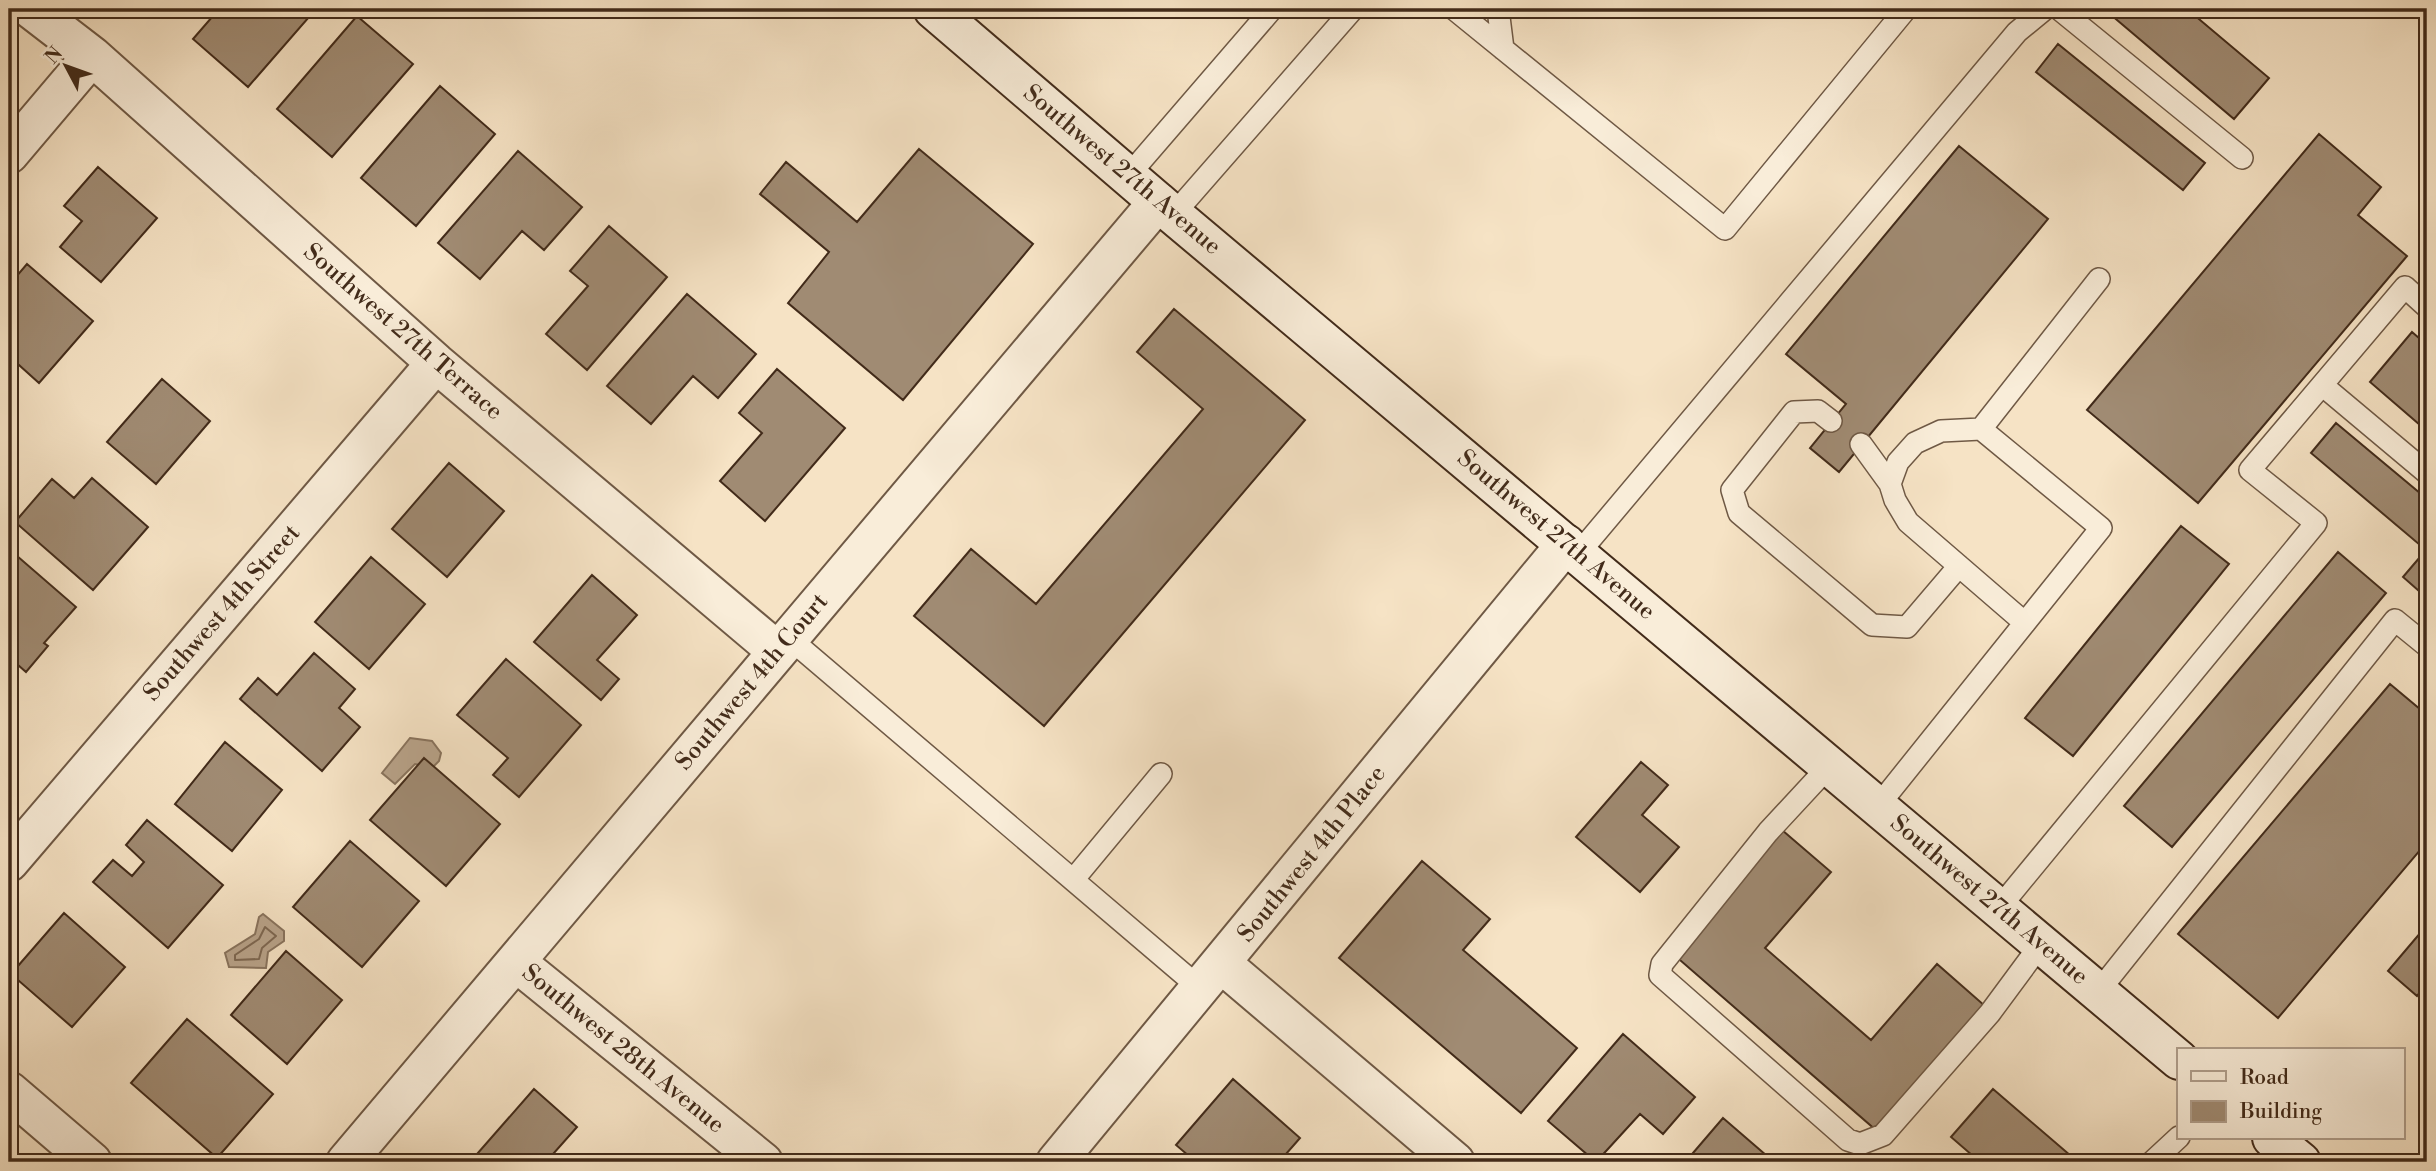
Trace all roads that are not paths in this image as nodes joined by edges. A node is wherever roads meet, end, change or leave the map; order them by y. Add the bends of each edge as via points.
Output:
1 (32, 9) edge
2 (933, 9) edge
3 (1272, 9) edge
4 (1353, 9) edge
5 (1454, 9) edge
6 (1498, 9) edge
7 (1906, 9) edge
8 (2045, 9) edge
9 (2059, 9) edge
10 (1503, 49) junction
11 (92, 56) junction
12 (9, 154) edge
13 (2242, 158) dead end
14 (1128, 176) junction
15 (1166, 208) junction
16 (2099, 279) dead end
17 (2427, 307) edge
18 (436, 363) junction
19 (2322, 385) junction
20 (1831, 421) dead end
21 (1981, 429) junction
22 (1861, 444) dead end
23 (2427, 473) edge
24 (1890, 484) junction
25 (1572, 549) junction
26 (1959, 566) junction
27 (2025, 622) junction
28 (783, 644) junction
29 (2427, 646) edge
30 (1830, 765) junction
31 (1161, 774) dead end
32 (1878, 807) junction
33 (9, 862) edge
34 (1073, 880) junction
35 (1999, 908) junction
36 (2042, 944) junction
37 (516, 962) junction
38 (1212, 976) junction
39 (2098, 992) junction
40 (2177, 1058) edge
41 (9, 1091) edge
42 (2177, 1139) edge
43 (2274, 1140) edge
44 (92, 1162) edge
45 (346, 1162) edge
46 (763, 1162) edge
47 (1056, 1162) edge
48 (1455, 1162) edge
49 (2152, 1162) edge
50 (2301, 1162) edge

1 - 11 street, Southwest 27th Terrace
2 - 14 street, Southwest 27th Avenue
3 - 14 lane
4 - 15 lane
5 - 10 lane
6 - 10 lane
7 - 10 lane via 1724,229
8 - 25 lane via 2017,32
9 - 13 lane
11 - 12 street
11 - 18 street, Southwest 27th Terrace
14 - 15 street, Southwest 27th Avenue
15 - 25 street, Southwest 27th Avenue
15 - 28 street, Southwest 4th Court
16 - 21 lane
17 - 19 lane via 2405,287
18 - 28 street, Southwest 27th Terrace
18 - 33 street, Southwest 4th Street
19 - 23 lane
19 - 35 lane via 2250,470 2316,523
20 - 26 lane via 1818,411 1794,412 1732,490 1739,513 1872,625 1907,627
21 - 24 lane via 1941,431 1915,443 1898,462
21 - 27 lane via 2101,528
22 - 24 lane
24 - 26 lane via 1908,522
25 - 30 street, Southwest 27th Avenue
25 - 38 street, Southwest 4th Place
26 - 27 lane
27 - 32 lane
28 - 34 lane
28 - 37 street, Southwest 4th Court
29 - 39 lane via 2395,620
30 - 32 street, Southwest 27th Avenue
30 - 36 lane via 1661,964 1660,975 1849,1140 1860,1144 1884,1135 1990,1013
31 - 34 lane
32 - 35 street, Southwest 27th Avenue
34 - 38 lane
35 - 36 street, Southwest 27th Avenue
36 - 39 street, Southwest 27th Avenue
37 - 45 street, Southwest 4th Court
37 - 46 street, Southwest 28th Avenue
38 - 47 street, Southwest 4th Place
38 - 48 street
39 - 40 street, Southwest 27th Avenue
41 - 44 street
42 - 49 lane
43 - 50 street

